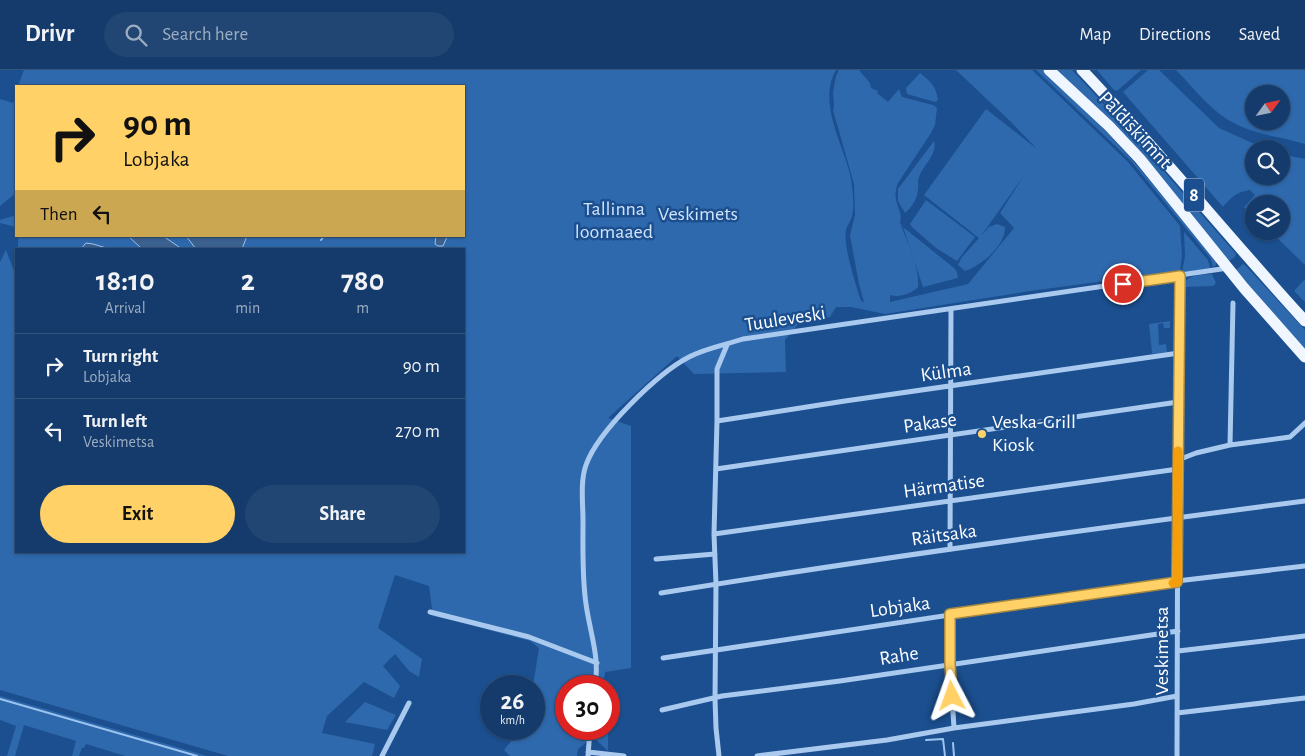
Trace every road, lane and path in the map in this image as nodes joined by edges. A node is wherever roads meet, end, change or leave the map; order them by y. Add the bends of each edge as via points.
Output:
1 (1049, 70) edge
2 (1082, 70) edge
3 (1245, 256) junction
4 (1228, 268) junction
5 (1180, 276) junction
6 (1233, 303) dead end
7 (951, 309) junction
8 (1305, 321) edge
9 (726, 345) junction
10 (1179, 354) junction
11 (1305, 357) edge
12 (952, 386) junction
13 (1178, 402) junction
14 (717, 421) junction
15 (1305, 423) edge
16 (951, 435) junction
17 (1230, 444) junction
18 (1178, 460) junction
19 (716, 469) junction
20 (1178, 469) junction
21 (951, 500) junction
22 (1305, 501) edge
23 (1177, 518) junction
24 (714, 534) junction
25 (950, 549) junction
26 (714, 554) junction
27 (656, 559) dead end
28 (1305, 566) edge
29 (1177, 582) junction
30 (716, 584) junction
31 (661, 594) dead end
32 (430, 612) dead end
33 (950, 614) junction
34 (1178, 631) junction
35 (1305, 636) edge
36 (716, 650) junction
37 (1178, 651) junction
38 (663, 658) dead end
39 (597, 663) junction
40 (950, 664) junction
41 (596, 675) edge
42 (1177, 696) junction
43 (1305, 698) edge
44 (715, 699) junction
45 (409, 703) dead end
46 (662, 710) dead end
47 (1177, 713) junction
48 (954, 728) junction
49 (589, 740) edge
50 (588, 754) edge
51 (382, 756) edge
52 (624, 756) edge
53 (719, 756) edge
54 (757, 756) edge
55 (1177, 756) edge

1 - 4 main road, Paldiski mnt / 8 via 1125,143
2 - 3 main road, Paldiski mnt / 8 via 1147,140
3 - 4 main road
3 - 8 main road, Paldiski mnt / 8
4 - 5 street, Tuuleveski
4 - 11 main road, Paldiski mnt / 8
5 - 7 street, Tuuleveski
5 - 10 street, Veskimetsa
6 - 17 street
7 - 9 street, Tuuleveski
7 - 12 street
9 - 14 street, Tuuleveski via 717,369
9 - 39 street via 690,356 652,384 607,428 585,467 583,547 586,603
10 - 12 street, Külma
10 - 13 street, Veskimetsa
12 - 14 street, Külma
12 - 16 street
13 - 16 street, Pakase
13 - 18 street, Veskimetsa
14 - 19 street, Tuuleveski
15 - 17 street via 1290,437
16 - 19 street, Pakase
16 - 21 street
17 - 18 street
18 - 20 street, Veskimetsa
19 - 24 street, Tuuleveski
20 - 21 street, Härmatise
20 - 23 street, Veskimetsa
21 - 24 street, Härmatise
21 - 25 street
22 - 23 street, Räitsaka
23 - 25 street, Räitsaka
23 - 29 street, Veskimetsa
24 - 26 street, Tuuleveski
25 - 30 street, Räitsaka
26 - 27 street
26 - 30 street, Tuuleveski
28 - 29 street, Lobjaka
29 - 33 street, Lobjaka
29 - 34 street, Veskimetsa
30 - 31 street, Räitsaka
30 - 36 street, Tuuleveski
32 - 39 street via 529,636
33 - 36 street, Lobjaka
33 - 40 street
34 - 37 street, Veskimetsa
34 - 40 street, Rahe
35 - 37 street
36 - 38 street, Lobjaka
36 - 44 street, Tuuleveski
37 - 42 street, Veskimetsa
39 - 41 street
40 - 44 street, Rahe
40 - 48 street
42 - 47 street, Veskimetsa
42 - 48 street
43 - 47 street
44 - 46 street, Rahe
44 - 53 street, Tuuleveski
45 - 51 street
47 - 55 street, Veskimetsa
48 - 54 street
49 - 50 street
50 - 52 street

